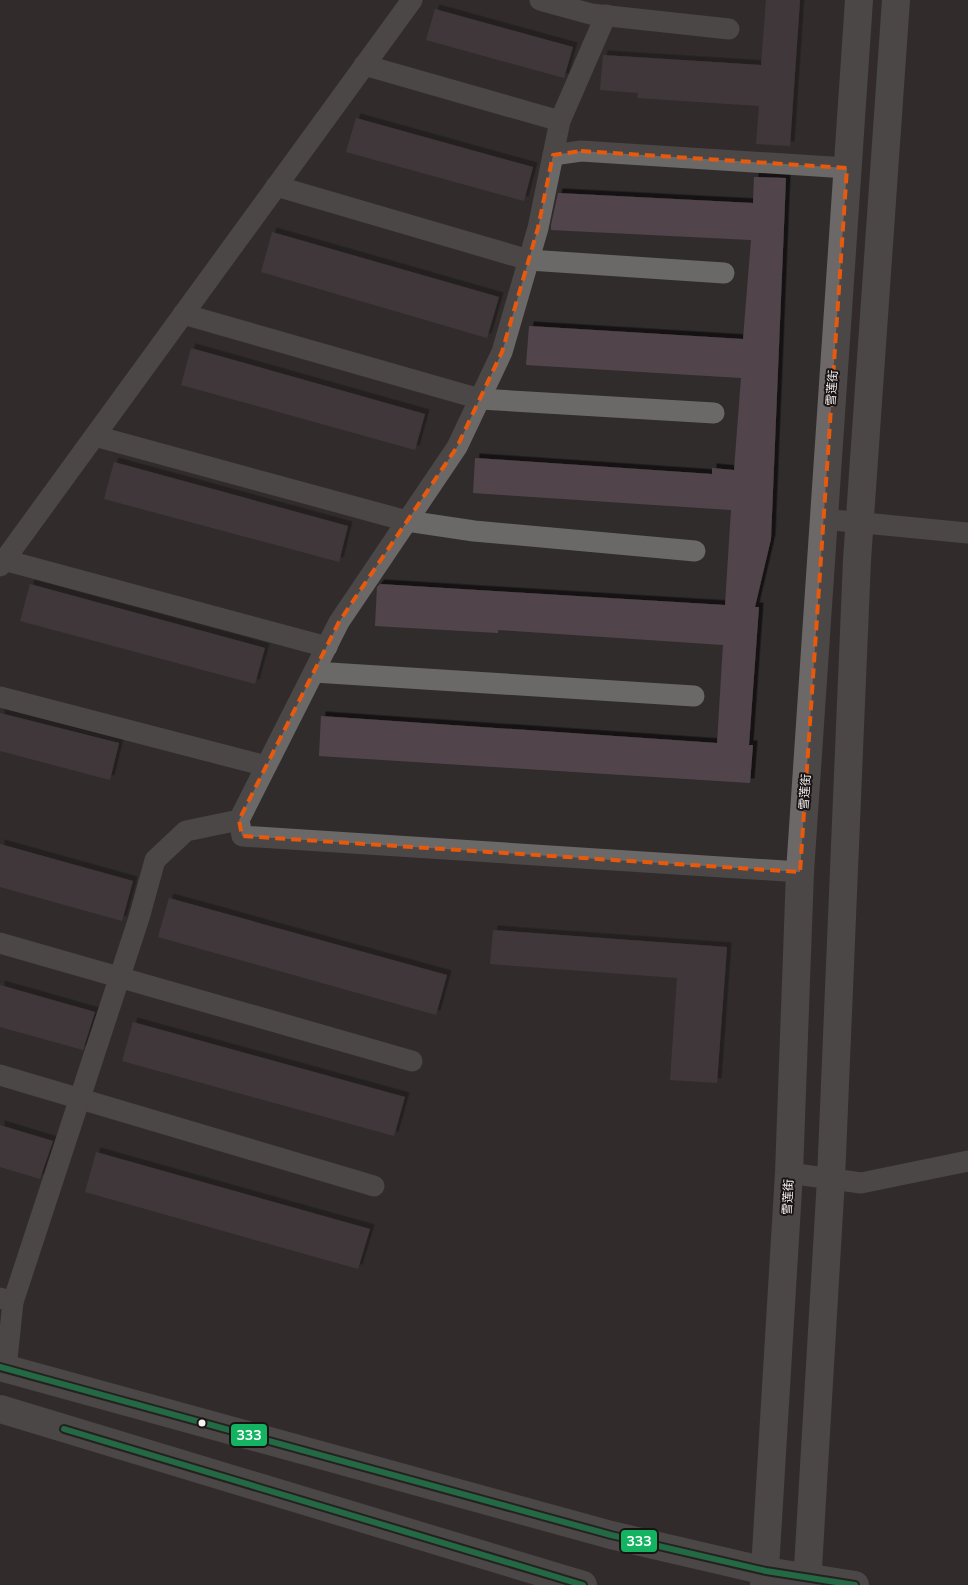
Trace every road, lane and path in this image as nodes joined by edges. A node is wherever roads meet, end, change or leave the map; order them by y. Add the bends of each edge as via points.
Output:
1 (412, 0) edge
2 (540, 0) edge
3 (859, 0) edge
4 (896, 0) edge
5 (606, 15) junction
6 (729, 29) dead end
7 (364, 65) junction
8 (560, 121) junction
9 (553, 155) junction
10 (847, 168) junction
11 (276, 186) junction
12 (529, 260) junction
13 (724, 273) dead end
14 (183, 314) junction
15 (480, 399) junction
16 (714, 413) dead end
17 (95, 436) junction
18 (823, 519) junction
19 (407, 521) junction
20 (860, 523) junction
21 (968, 533) edge
22 (695, 551) dead end
23 (2, 563) edge
24 (327, 647) junction
25 (314, 672) junction
26 (694, 696) dead end
27 (0, 697) edge
28 (266, 766) junction
29 (239, 820) junction
30 (800, 872) junction
31 (0, 943) edge
32 (119, 978) junction
33 (412, 1061) dead end
34 (0, 1075) edge
35 (80, 1099) junction
36 (968, 1160) edge
37 (789, 1173) junction
38 (831, 1179) junction
39 (374, 1186) dead end
40 (7, 1300) edge
41 (2, 1367) edge
42 (3, 1413) edge
43 (765, 1578) edge
44 (807, 1581) edge
45 (583, 1585) edge
46 (855, 1585) edge

1 - 7 street
2 - 5 street
3 - 10 main road, 雪莲街
4 - 20 main road
5 - 6 street
5 - 8 street
7 - 8 street
7 - 11 street
8 - 9 street
9 - 10 street via 581,151
9 - 12 street
10 - 18 main road, 雪莲街
11 - 12 street
11 - 14 street
12 - 13 street
12 - 15 street via 502,352
14 - 15 street
14 - 17 street
15 - 16 street
15 - 19 street via 457,446
17 - 19 street
17 - 23 street
18 - 20 street
18 - 30 main road, 雪莲街
19 - 22 street via 474,531
19 - 24 street via 339,622
20 - 21 street
20 - 38 main road
23 - 24 street
24 - 25 street
25 - 26 street
25 - 28 street
27 - 28 street
28 - 29 street
29 - 30 street via 242,836
29 - 32 street via 186,832 155,860
30 - 37 main road, 雪莲街
31 - 32 street
32 - 33 street
32 - 35 street
34 - 35 street
35 - 39 street
35 - 40 street
36 - 38 street via 861,1183
37 - 38 street
37 - 43 main road, 雪莲街
38 - 44 main road
40 - 41 street
41 - 43 main road
42 - 45 main road
43 - 44 main road
44 - 46 main road

